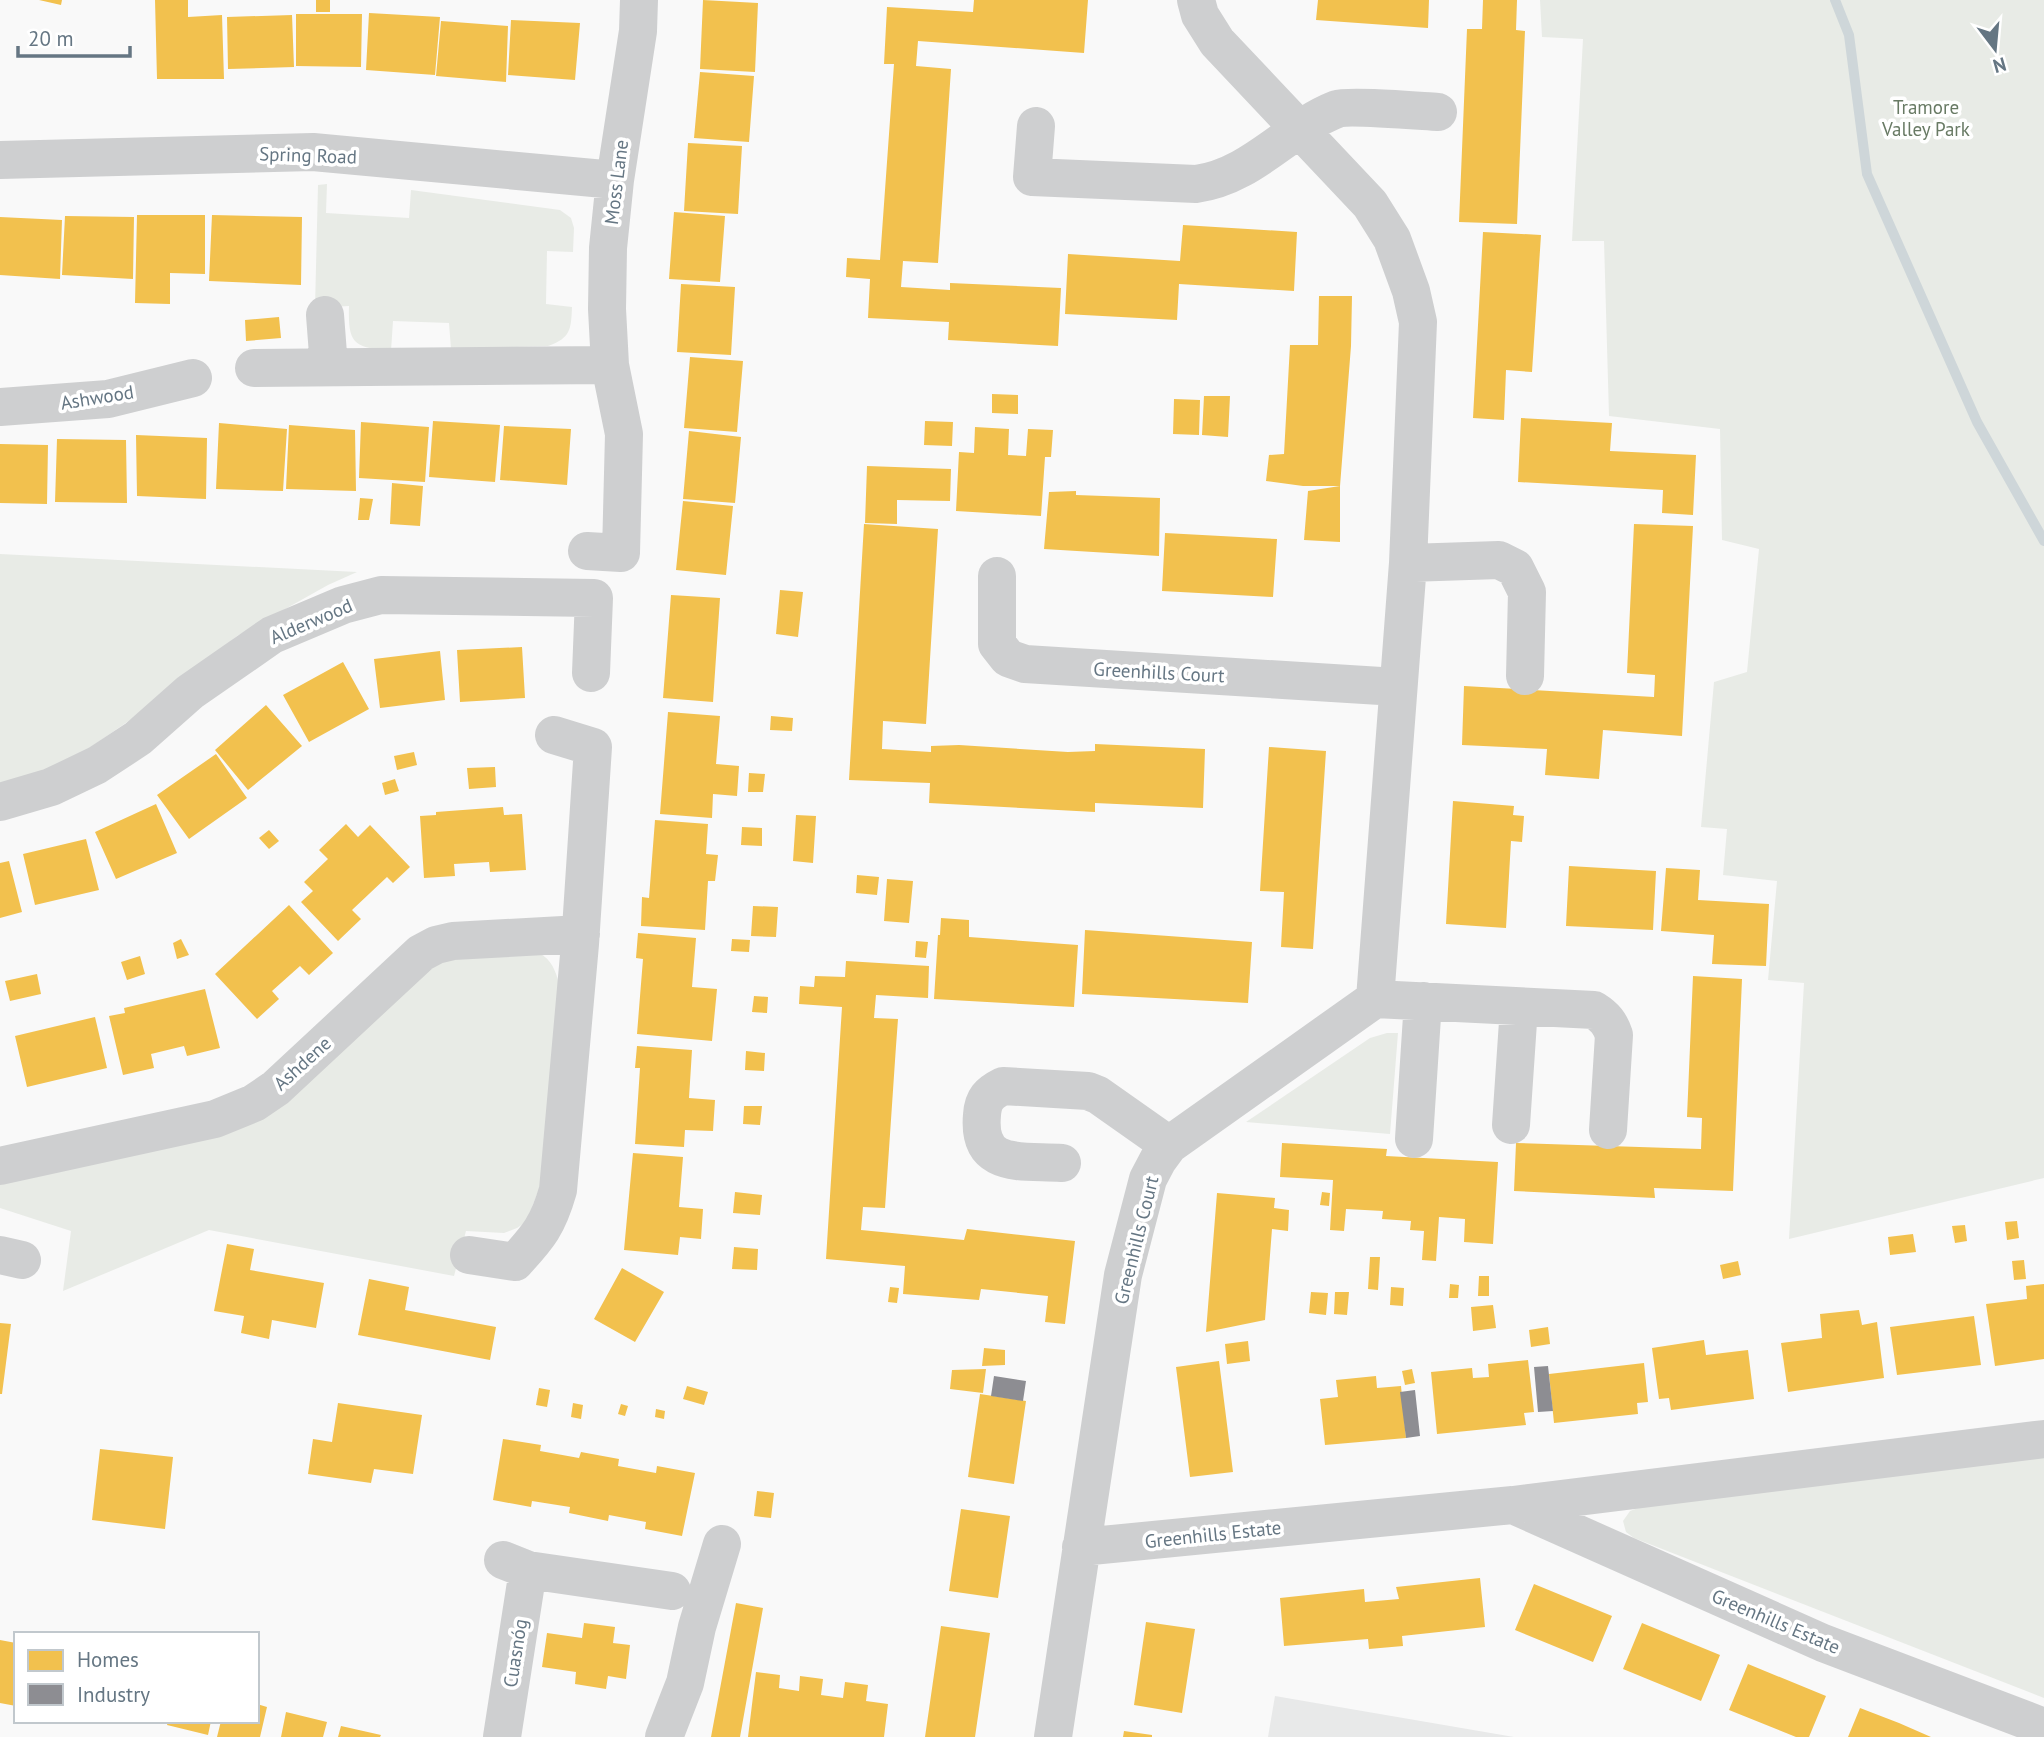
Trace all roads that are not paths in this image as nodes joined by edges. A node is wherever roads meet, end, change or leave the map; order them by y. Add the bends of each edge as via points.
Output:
1 (639, 0) edge
2 (1196, 0) edge
3 (1438, 112) dead end
4 (1036, 126) dead end
5 (1302, 129) junction
6 (0, 160) edge
7 (615, 180) junction
8 (325, 315) dead end
9 (610, 365) junction
10 (329, 367) junction
11 (254, 368) dead end
12 (193, 377) dead end
13 (0, 407) edge
14 (587, 551) dead end
15 (1408, 563) junction
16 (998, 576) dead end
17 (591, 673) dead end
18 (1525, 676) dead end
19 (1397, 687) junction
20 (554, 735) dead end
21 (0, 802) edge
22 (581, 934) junction
23 (1375, 999) junction
24 (1423, 1000) junction
25 (1520, 1007) junction
26 (1511, 1125) dead end
27 (1608, 1130) dead end
28 (1414, 1139) dead end
29 (1169, 1145) junction
30 (1062, 1163) dead end
31 (0, 1166) edge
32 (469, 1255) dead end
33 (2044, 1439) edge
34 (1513, 1505) junction
35 (722, 1544) dead end
36 (1081, 1547) junction
37 (671, 1591) dead end
38 (2044, 1727) edge
39 (502, 1737) edge
40 (664, 1737) edge
41 (1053, 1737) edge

1 - 7 street, Moss Lane
2 - 5 street via 1217,42
3 - 5 street via 1339,108
4 - 5 street via 1032,177 1163,184 1196,184 1232,175
5 - 15 street via 1370,204 1392,240 1411,291 1418,352
6 - 7 street, Spring Road via 313,152
7 - 9 street, Moss Lane via 608,248
8 - 10 street
9 - 10 street
9 - 14 street, Moss Lane via 624,434 621,553
10 - 11 street
12 - 13 street, Ashwood via 107,399
15 - 18 street via 1499,560 1515,568 1527,592
15 - 19 street
16 - 19 street, Greenhills Court via 997,644 1008,658 1025,664
17 - 21 street, Alderwood via 594,598 382,595 342,605 272,635 97,765 51,787
19 - 23 street
20 - 22 street via 593,747
22 - 31 street, Ashdene via 436,945 421,953 276,1088 254,1103 215,1118
22 - 32 street via 558,1190 550,1216 515,1262
23 - 24 street
23 - 29 street, Greenhills Court
24 - 25 street
24 - 28 street
25 - 26 street
25 - 27 street via 1594,1010 1610,1024 1614,1035
29 - 30 street via 1088,1091 1003,1086 986,1098 980,1134 992,1154
29 - 36 street, Greenhills Court via 1148,1179 1123,1275
33 - 34 street, Greenhills Estate
34 - 36 street, Greenhills Estate
34 - 38 street, Greenhills Estate via 1823,1643
35 - 40 street via 685,1683
36 - 41 street, Greenhills Court
37 - 39 street, Cuasnóg via 516,1565

